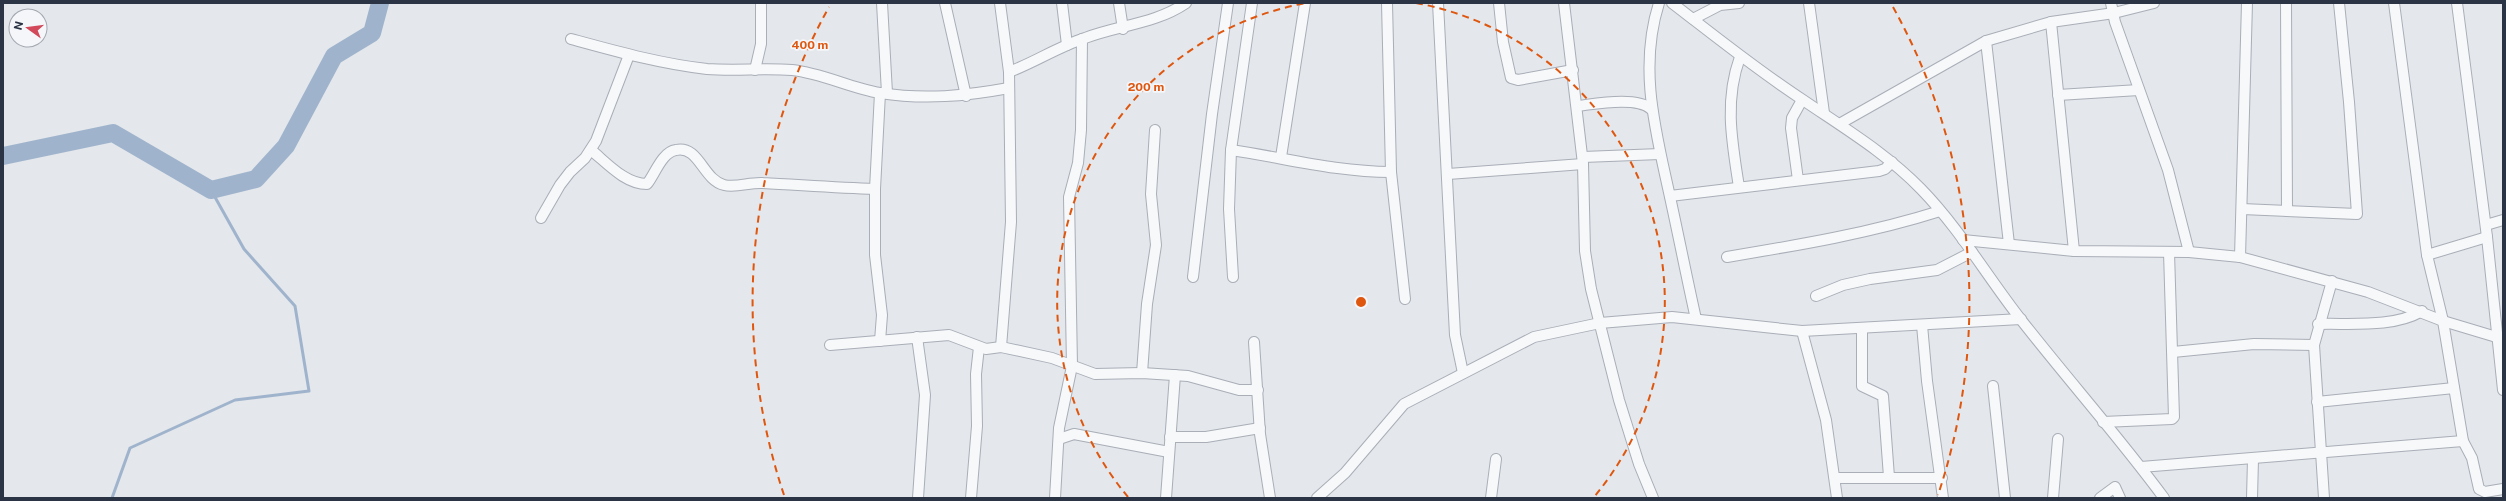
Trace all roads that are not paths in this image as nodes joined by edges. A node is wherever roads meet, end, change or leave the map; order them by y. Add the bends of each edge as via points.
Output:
1 (761, 3) edge
2 (882, 3) edge
3 (945, 3) edge
4 (1000, 3) edge
5 (1062, 3) edge
6 (1119, 3) edge
7 (1186, 3) edge
8 (1228, 3) edge
9 (1252, 3) edge
10 (1305, 3) edge
11 (1387, 3) edge
12 (1438, 3) edge
13 (1499, 3) edge
14 (1564, 3) edge
15 (1659, 3) edge
16 (1672, 3) edge
17 (1739, 3) edge
18 (1809, 3) edge
19 (2111, 3) edge
20 (2154, 3) edge
21 (2247, 3) edge
22 (2286, 3) edge
23 (2339, 3) edge
24 (2394, 3) edge
25 (2457, 3) edge
26 (2114, 13) junction
27 (1693, 19) junction
28 (2051, 22) junction
29 (1123, 29) junction
30 (571, 39) dead end
31 (1082, 39) junction
32 (1986, 41) junction
33 (1067, 45) junction
34 (629, 55) junction
35 (1740, 57) junction
36 (755, 70) junction
37 (1573, 70) junction
38 (1009, 72) junction
39 (1009, 88) junction
40 (2139, 90) junction
41 (884, 93) junction
42 (2058, 95) junction
43 (966, 96) junction
44 (1802, 100) junction
45 (1577, 106) junction
46 (1651, 109) junction
47 (1824, 113) junction
48 (1841, 123) junction
49 (1155, 130) dead end
50 (591, 150) junction
51 (1231, 150) junction
52 (1660, 154) junction
53 (1281, 157) junction
54 (1583, 161) junction
55 (1892, 162) junction
56 (1391, 172) junction
57 (1448, 174) junction
58 (1798, 180) junction
59 (1738, 187) junction
60 (875, 189) junction
61 (1670, 196) junction
62 (2242, 209) junction
63 (1940, 211) junction
64 (2287, 211) junction
65 (541, 218) dead end
66 (2503, 220) edge
67 (2486, 226) junction
68 (2487, 238) junction
69 (1963, 240) junction
70 (2009, 244) junction
71 (2074, 251) junction
72 (1972, 252) junction
73 (2169, 252) junction
74 (2189, 252) junction
75 (2427, 255) junction
76 (1727, 257) dead end
77 (2240, 257) junction
78 (1193, 277) dead end
79 (1233, 277) dead end
80 (2332, 281) junction
81 (1816, 296) dead end
82 (1405, 299) dead end
83 (2422, 311) junction
84 (1696, 319) junction
85 (2021, 319) junction
86 (2443, 321) junction
87 (1600, 323) junction
88 (2318, 324) junction
89 (1922, 325) junction
90 (1862, 328) junction
91 (1802, 331) junction
92 (917, 336) junction
93 (2500, 338) edge
94 (880, 341) junction
95 (1254, 342) dead end
96 (830, 345) dead end
97 (2314, 345) junction
98 (979, 347) junction
99 (1001, 347) junction
100 (2173, 352) junction
101 (1072, 366) junction
102 (1142, 373) junction
103 (1463, 373) junction
104 (1175, 375) junction
105 (1993, 386) dead end
106 (2454, 388) junction
107 (1258, 390) junction
108 (2503, 390) edge
109 (2317, 402) junction
110 (2103, 422) junction
111 (1260, 428) junction
112 (1170, 436) junction
113 (1059, 439) junction
114 (2058, 439) dead end
115 (2463, 441) junction
116 (1168, 452) junction
117 (2321, 454) junction
118 (1496, 459) dead end
119 (2253, 459) junction
120 (2141, 467) junction
121 (1889, 477) junction
122 (1836, 478) junction
123 (1942, 478) junction
124 (2503, 490) edge
125 (918, 498) edge
126 (971, 498) edge
127 (1054, 498) edge
128 (1166, 498) edge
129 (1270, 498) edge
130 (1317, 498) edge
131 (1491, 498) edge
132 (1652, 498) edge
133 (1837, 498) edge
134 (1943, 498) edge
135 (2005, 498) edge
136 (2053, 498) edge
137 (2100, 498) edge
138 (2120, 498) edge
139 (2164, 498) edge
140 (2252, 498) edge
141 (2324, 498) edge

1 - 36 street via 761,44
2 - 41 street
3 - 43 street
4 - 38 street
5 - 33 street
6 - 29 street
7 - 29 street via 1170,13
8 - 78 street
9 - 51 street
10 - 53 street
11 - 56 street
12 - 57 street via 1441,92
13 - 37 street via 1503,42 1511,78 1518,80
14 - 37 street
15 - 46 street via 1654,20 1651,49
16 - 27 street
17 - 27 street via 1715,7
18 - 47 street
19 - 26 street
20 - 26 street
21 - 62 street
22 - 64 street
23 - 64 street via 2358,211 2355,215
24 - 75 street
25 - 67 street
26 - 28 street
26 - 40 street
27 - 35 street
28 - 32 street
28 - 42 street
29 - 31 street
30 - 34 street
31 - 33 street
31 - 101 street via 1081,130 1078,163 1069,197
32 - 48 street
32 - 70 street
33 - 38 street
34 - 36 street via 707,69
34 - 50 street via 608,116
35 - 44 street
35 - 59 street via 1732,78 1729,109
36 - 41 street via 810,73
37 - 45 street
38 - 39 street
39 - 43 street
39 - 99 street via 1011,222
40 - 42 street
40 - 74 street via 2168,170
41 - 43 street via 936,98
41 - 60 street
42 - 71 street
44 - 47 street
44 - 58 street via 1792,118 1791,128
45 - 46 street via 1637,103
45 - 54 street
46 - 52 street
47 - 48 street
48 - 55 street
49 - 102 street via 1151,194 1156,245 1146,304
50 - 60 street via 627,178 639,184 647,184 667,154 684,149 691,152 714,181 724,185 762,183
50 - 65 street via 560,185
51 - 53 street
51 - 79 street via 1229,209
52 - 54 street
52 - 61 street
53 - 56 street via 1322,168
54 - 57 street
54 - 87 street via 1585,251
55 - 58 street via 1879,171
55 - 63 street
56 - 82 street
57 - 103 street via 1454,335
58 - 59 street
59 - 61 street
60 - 94 street via 875,269 882,315
61 - 84 street
62 - 64 street
62 - 77 street
63 - 69 street
63 - 76 street via 1907,222 1790,247
66 - 67 street
67 - 68 street
68 - 75 street
68 - 93 street
69 - 70 street
69 - 72 street
70 - 71 street
71 - 73 street
72 - 81 street via 1936,270 1842,285
72 - 85 street
73 - 74 street
73 - 100 street
74 - 77 street
75 - 86 street
77 - 80 street
80 - 83 street
80 - 88 street
83 - 86 street
83 - 88 street via 2399,319
84 - 87 street via 1672,317
84 - 91 street
85 - 89 street
85 - 110 street
86 - 93 street
86 - 106 street
87 - 103 street via 1534,337
87 - 132 street via 1619,400
88 - 97 street
89 - 90 street
89 - 123 street via 1927,380
90 - 91 street
90 - 121 street via 1862,386 1883,396
91 - 122 street via 1826,420
92 - 94 street
92 - 98 street via 949,335
92 - 125 street via 925,395
93 - 108 street
94 - 96 street
95 - 107 street
97 - 100 street via 2254,344
97 - 109 street
98 - 99 street
98 - 126 street via 976,374 977,426
99 - 101 street via 1052,358
100 - 110 street via 2174,417
101 - 102 street via 1095,374
101 - 113 street
102 - 104 street
103 - 130 street via 1404,404 1346,473
104 - 107 street via 1239,390
104 - 112 street
105 - 135 street
106 - 109 street
106 - 115 street
107 - 111 street
109 - 117 street
110 - 120 street
111 - 112 street via 1206,436
111 - 129 street
112 - 116 street
113 - 116 street via 1074,434
113 - 127 street
114 - 136 street
115 - 117 street
115 - 124 street via 2472,458 2480,489 2485,492
116 - 128 street
117 - 119 street
117 - 141 street
118 - 131 street
119 - 120 street
119 - 140 street
120 - 139 street
121 - 122 street
121 - 123 street
122 - 133 street
123 - 134 street
137 - 138 street via 2115,487

